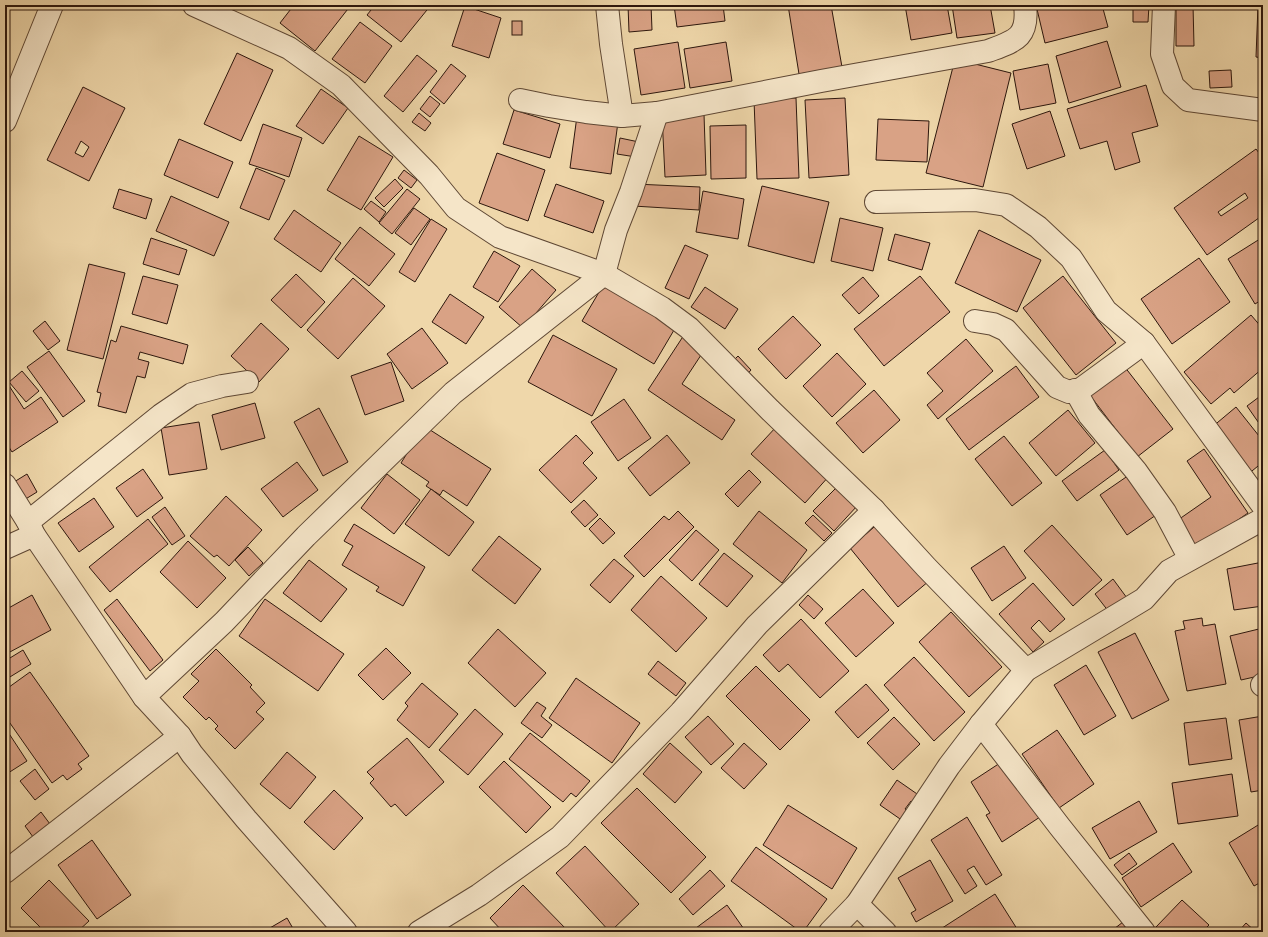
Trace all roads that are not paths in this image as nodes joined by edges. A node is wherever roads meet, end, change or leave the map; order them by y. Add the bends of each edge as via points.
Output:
1 (52, 5) edge
2 (194, 5) edge
3 (607, 5) edge
4 (1025, 5) edge
5 (1164, 5) edge
6 (520, 100) dead end
7 (1263, 110) edge
8 (656, 113) junction
9 (622, 116) junction
10 (5, 121) edge
11 (876, 202) dead end
12 (604, 274) junction
13 (975, 321) dead end
14 (1144, 343) junction
15 (247, 382) dead end
16 (1075, 390) junction
17 (5, 485) edge
18 (1263, 506) edge
19 (874, 510) junction
20 (1263, 519) edge
21 (31, 529) junction
22 (5, 548) edge
23 (1190, 559) junction
24 (1026, 670) junction
25 (144, 697) junction
26 (981, 724) junction
27 (180, 736) junction
28 (5, 872) edge
29 (857, 904) junction
30 (346, 932) edge
31 (419, 932) edge
32 (830, 932) edge
33 (885, 932) edge
34 (1144, 932) edge

1 - 10 street
2 - 12 street via 289,48 341,85 429,175 456,208 500,237
3 - 9 street
4 - 8 street via 1026,17 1022,34 1012,42 988,51
5 - 7 street via 1162,54 1173,86 1188,100
6 - 9 street via 564,109
8 - 9 street
8 - 12 street via 616,230
11 - 14 street via 975,200 1006,205 1038,226 1071,258 1106,311
12 - 19 street via 662,308 689,328
12 - 25 street via 452,393 306,536 224,622
13 - 16 street via 993,324 1006,330 1057,387 1069,392
14 - 16 street
14 - 18 street
15 - 21 street via 192,394 161,415
16 - 23 street via 1089,415 1136,471 1165,512
17 - 21 street
19 - 24 street
19 - 31 street via 757,625 682,712 560,837 479,895
20 - 23 street
21 - 22 street
21 - 25 street
23 - 24 street via 1169,571 1144,599
24 - 26 street
25 - 27 street
26 - 29 street via 949,766
26 - 34 street
27 - 28 street
27 - 30 street via 246,819
29 - 32 street
29 - 33 street

